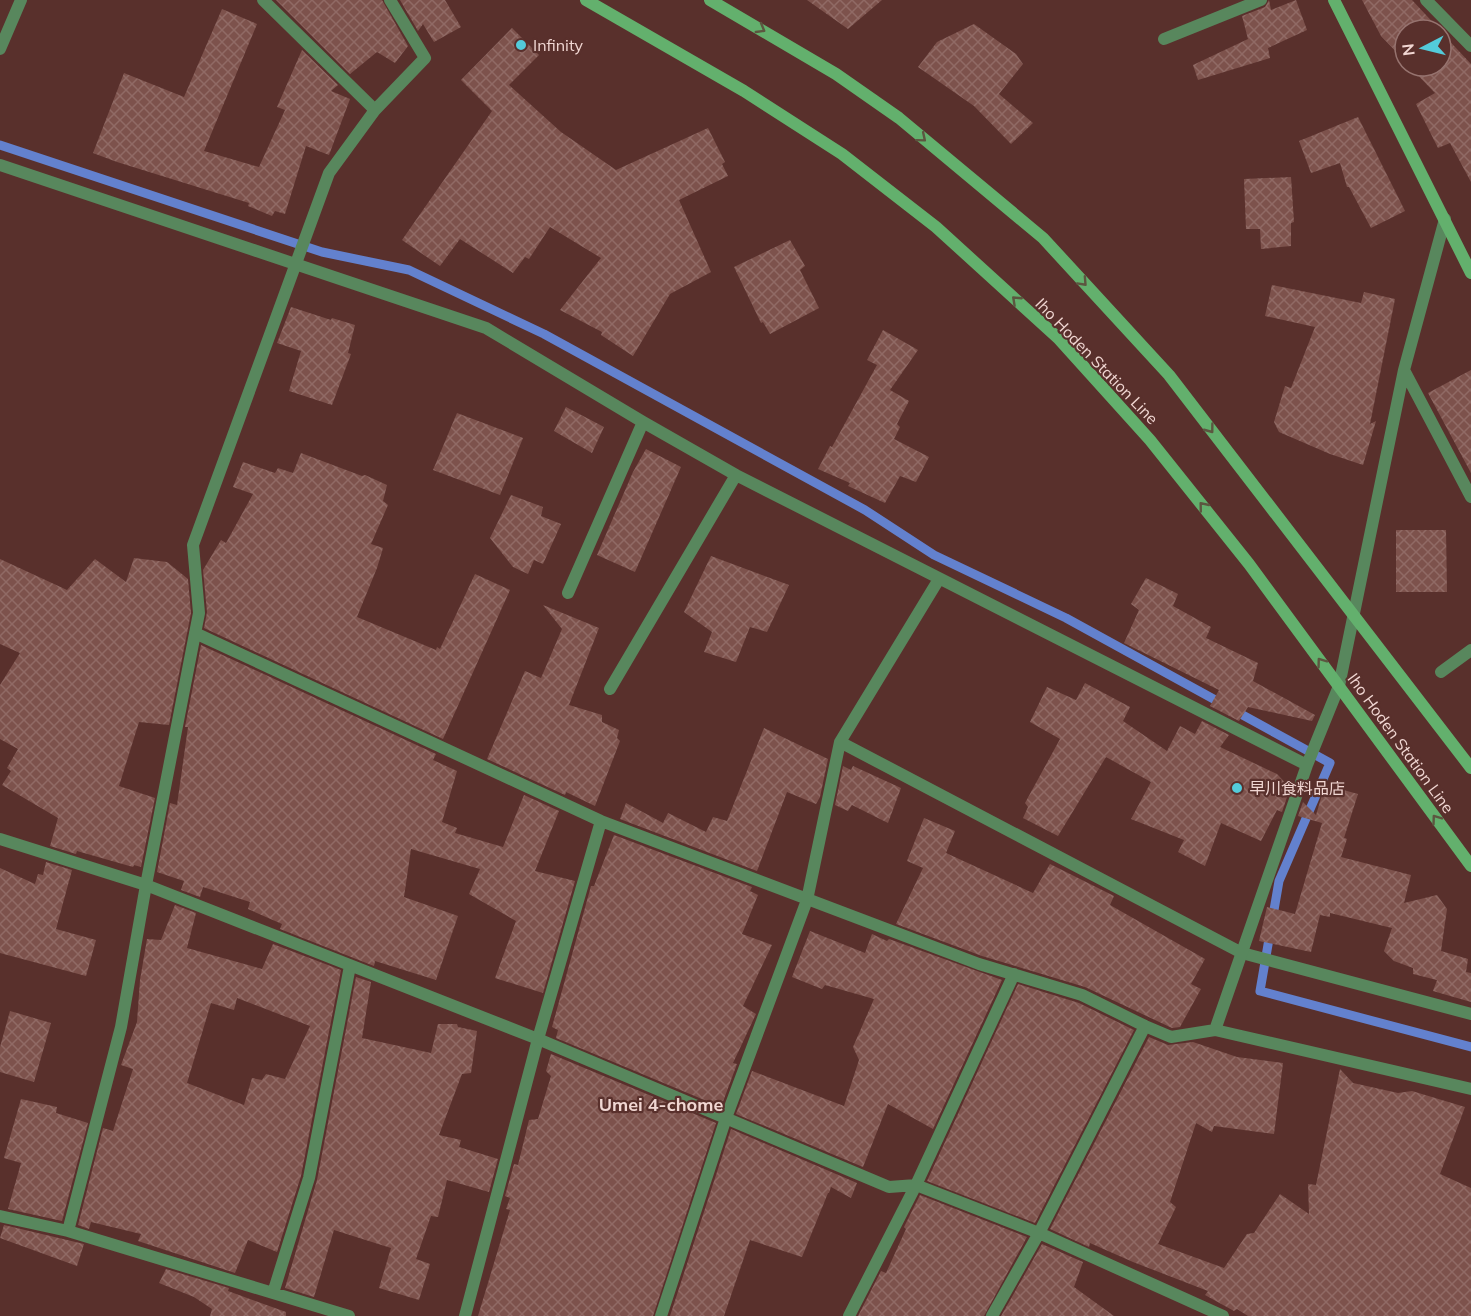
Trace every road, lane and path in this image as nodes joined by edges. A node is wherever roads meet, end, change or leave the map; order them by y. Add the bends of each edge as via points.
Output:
1 (21, 0) edge
2 (263, 0) edge
3 (390, 0) edge
4 (586, 0) edge
5 (710, 0) edge
6 (1262, 0) edge
7 (1334, 0) edge
8 (1426, 0) edge
9 (1164, 39) dead end
10 (1471, 46) edge
11 (0, 49) edge
12 (375, 110) junction
13 (0, 165) edge
14 (1444, 219) junction
15 (296, 263) junction
16 (1471, 273) edge
17 (1404, 370) junction
18 (643, 422) junction
19 (736, 475) junction
20 (1471, 498) edge
21 (939, 579) junction
22 (568, 593) dead end
23 (1353, 615) junction
24 (195, 633) junction
25 (1471, 650) edge
26 (1441, 672) dead end
27 (1339, 686) junction
28 (610, 689) dead end
29 (840, 742) junction
30 (1307, 765) junction
31 (1471, 768) edge
32 (601, 821) junction
33 (0, 839) edge
34 (1471, 866) edge
35 (146, 885) junction
36 (807, 900) junction
37 (1242, 953) junction
38 (350, 966) junction
39 (1014, 974) junction
40 (1471, 1014) edge
41 (1145, 1026) junction
42 (1215, 1030) junction
43 (538, 1039) junction
44 (1471, 1089) edge
45 (726, 1118) junction
46 (916, 1185) junction
47 (0, 1216) edge
48 (68, 1231) junction
49 (1040, 1233) junction
50 (273, 1293) junction
51 (311, 1310) edge
52 (349, 1316) edge
53 (465, 1316) edge
54 (661, 1316) edge
55 (849, 1316) edge
56 (992, 1316) edge
57 (1223, 1316) edge

1 - 11 street
2 - 12 street
3 - 12 street via 425,58
27 -> 4 main road, Iho Hoden Station Line via 1150,440 1058,338 936,227 842,154 744,91
5 -> 23 main road via 836,74 899,118 1043,238 1169,375
6 - 9 street
7 - 14 main road
8 - 10 street
12 - 15 street via 329,173
13 - 15 street
14 - 16 main road
14 - 17 street
15 - 18 street via 486,328
15 - 24 street via 193,545 199,613
17 - 20 street
17 - 23 street
18 - 19 street
18 - 22 street
19 - 21 street
19 - 28 street
21 - 29 street
21 - 30 street
23 - 27 street
23 - 31 main road
24 - 32 street
24 - 35 street
25 - 26 street
27 - 30 street
34 -> 27 main road, Iho Hoden Station Line
29 - 36 street
29 - 37 street
30 - 37 street
32 - 36 street
32 - 43 street
33 - 35 street
35 - 38 street
35 - 48 street via 122,1027
36 - 39 street
36 - 45 street
37 - 40 street
37 - 42 street
38 - 43 street
38 - 50 street via 309,1178
39 - 41 street via 1082,995
39 - 46 street
41 - 42 street via 1171,1037
41 - 49 street
42 - 44 street
43 - 45 street
43 - 53 street
45 - 46 street via 889,1187
45 - 54 street
46 - 49 street
46 - 55 street
47 - 48 street
48 - 50 street
49 - 56 street
49 - 57 street
50 - 51 street
51 - 52 street

